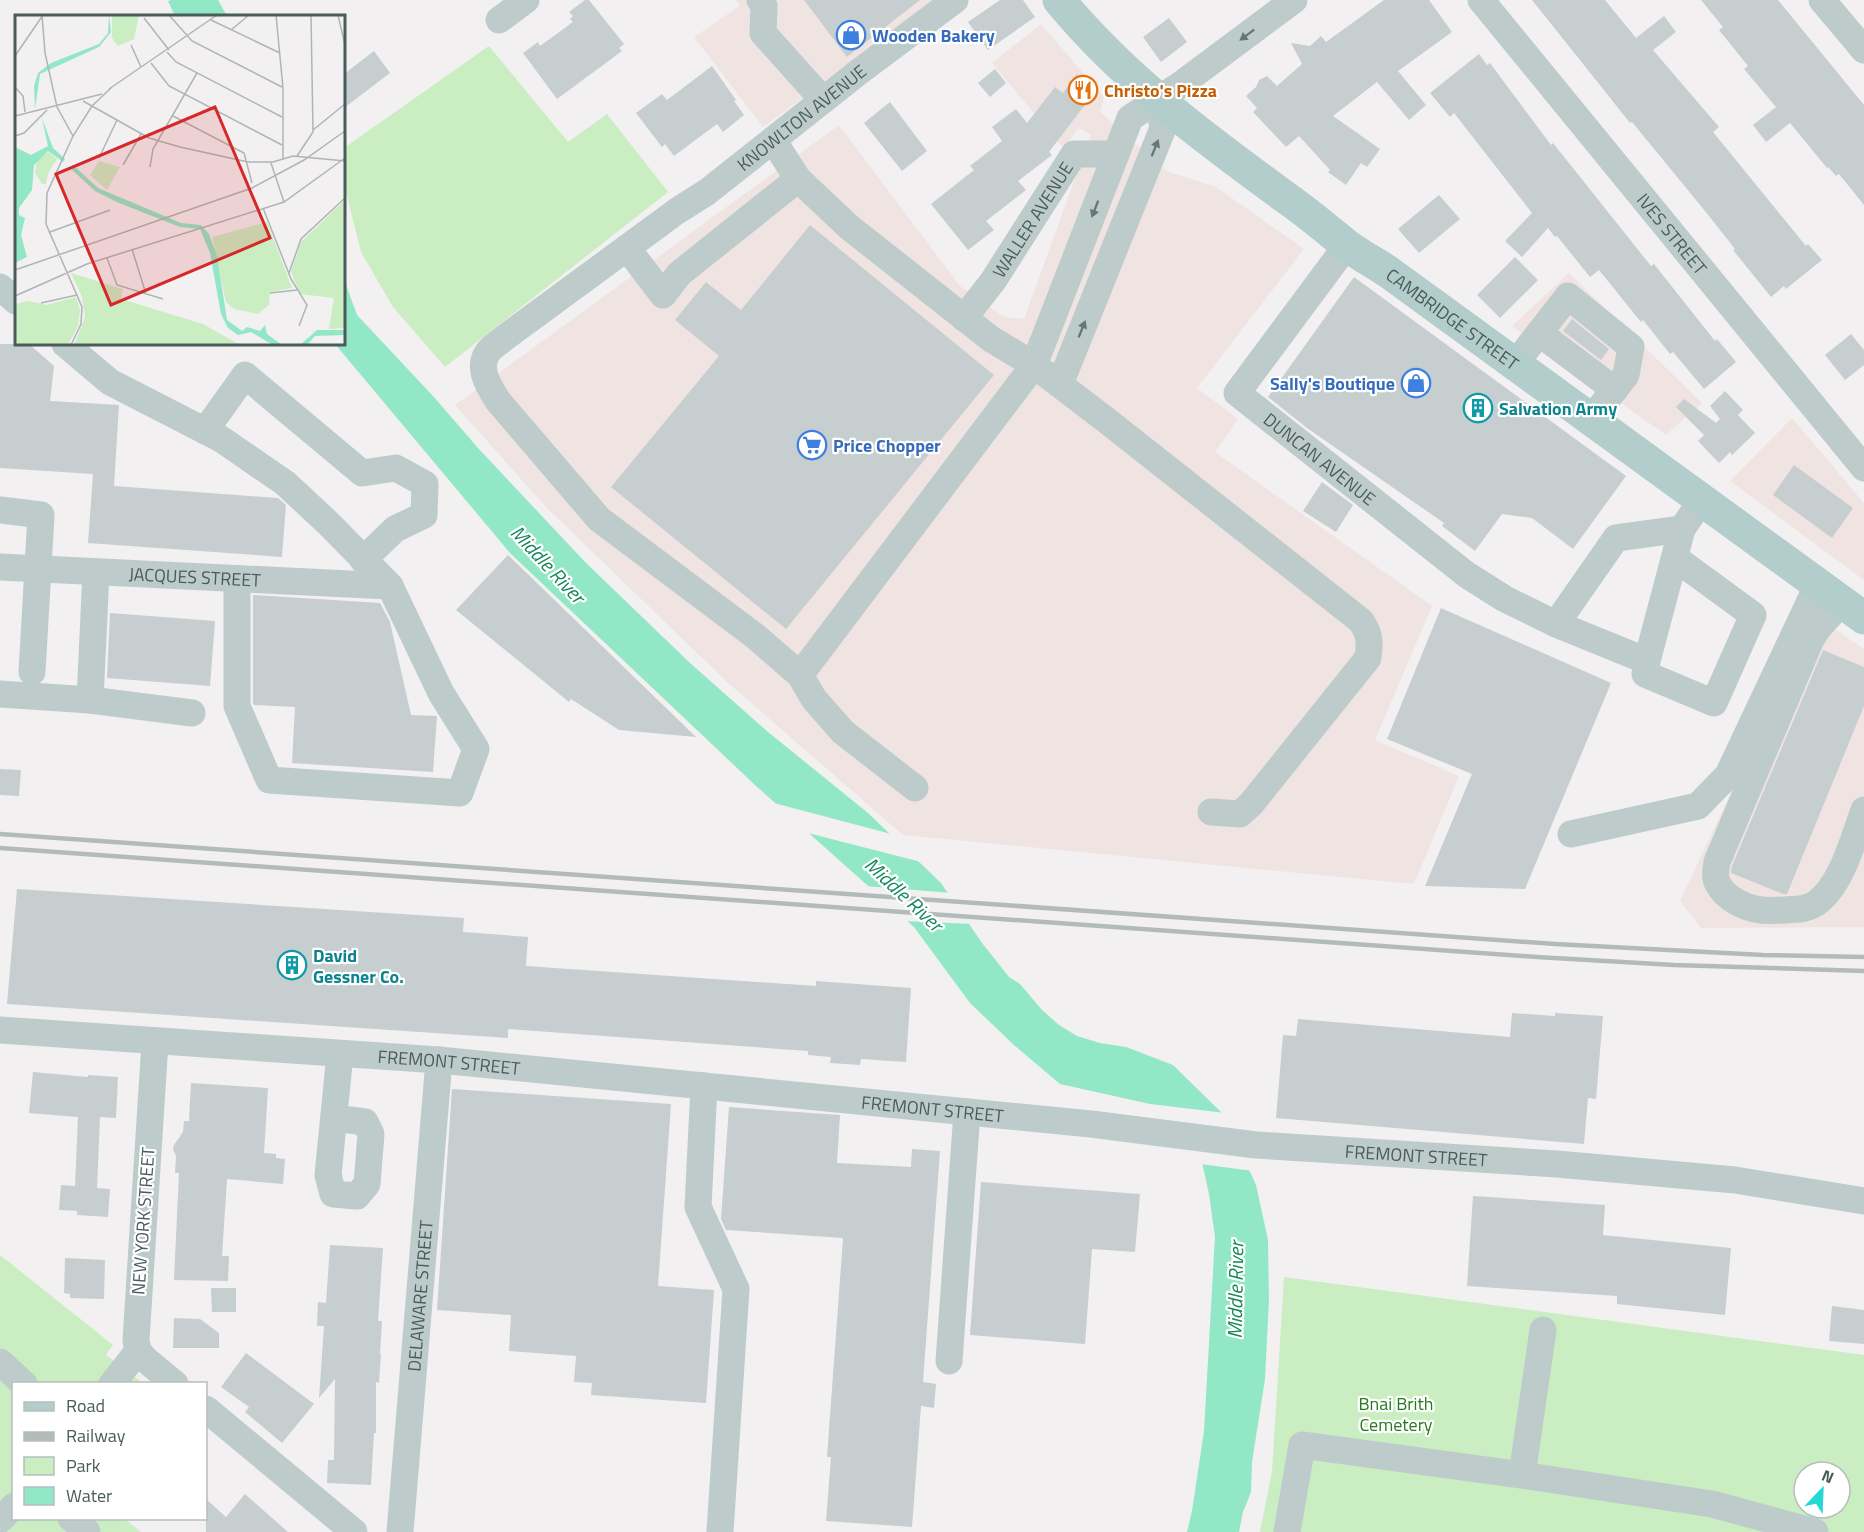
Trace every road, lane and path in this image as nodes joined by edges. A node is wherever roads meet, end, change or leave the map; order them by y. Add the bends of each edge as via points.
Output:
1 (526, 0) edge
2 (760, 0) edge
3 (955, 0) edge
4 (1059, 0) edge
5 (1294, 0) edge
6 (1481, 0) edge
7 (1822, 0) edge
8 (499, 20) dead end
9 (1864, 50) edge
10 (823, 100) junction
11 (1158, 100) junction
12 (773, 140) junction
13 (1116, 154) junction
14 (798, 179) junction
15 (1347, 245) junction
16 (627, 248) junction
17 (0, 287) edge
18 (15, 301) edge
19 (964, 318) junction
20 (1539, 333) junction
21 (66, 345) edge
22 (1515, 364) junction
23 (1034, 365) junction
24 (1060, 384) junction
25 (1615, 390) junction
26 (1591, 419) junction
27 (205, 431) junction
28 (1864, 468) edge
29 (1701, 501) junction
30 (0, 510) edge
31 (1683, 529) junction
32 (1675, 558) junction
33 (363, 560) junction
34 (0, 567) edge
35 (38, 569) junction
36 (96, 572) junction
37 (237, 579) junction
38 (390, 586) junction
39 (1841, 601) edge
40 (1556, 624) junction
41 (1647, 661) junction
42 (32, 672) dead end
43 (800, 675) junction
44 (0, 694) edge
45 (90, 700) junction
46 (192, 713) dead end
47 (915, 788) dead end
48 (1864, 810) edge
49 (1211, 812) dead end
50 (1570, 834) dead end
51 (0, 1030) edge
52 (155, 1042) junction
53 (340, 1054) junction
54 (439, 1060) junction
55 (704, 1086) junction
56 (967, 1112) junction
57 (334, 1118) dead end
58 (1864, 1202) edge
59 (1543, 1330) dead end
60 (138, 1351) junction
61 (949, 1361) dead end
62 (0, 1362) edge
63 (23, 1382) edge
64 (113, 1382) edge
65 (174, 1382) edge
66 (207, 1410) edge
67 (1522, 1474) junction
68 (12, 1508) edge
69 (0, 1520) edge
70 (73, 1520) edge
71 (1770, 1528) edge
72 (87, 1532) edge
73 (354, 1532) edge
74 (400, 1532) edge
75 (720, 1532) edge
76 (1287, 1532) edge
77 (1815, 1532) edge

1 - 8 street
2 - 10 street via 764,6 763,33
3 - 10 street, KNOWLTON AVENUE
4 - 11 main road, CAMBRIDGE STREET via 1112,59
5 -> 11 street
6 - 28 street, IVES STREET
7 - 9 street
10 - 12 street, KNOWLTON AVENUE
11 - 13 street via 1130,118
11 - 15 main road, CAMBRIDGE STREET
24 -> 11 street via 1163,128
12 - 14 street
12 - 16 street, KNOWLTON AVENUE
13 - 19 street, WALLER AVENUE via 1074,154 993,281
13 -> 23 street
14 - 16 street via 679,274 663,295
14 - 19 street via 849,227
15 - 22 main road, CAMBRIDGE STREET
15 - 40 street, DUNCAN AVENUE via 1237,393 1467,575
16 - 43 street, KNOWLTON AVENUE via 488,351 484,361 487,384 599,519 755,636
17 - 18 street
19 - 23 street
20 - 22 street
20 - 25 street
20 - 25 street via 1568,296 1631,347 1626,375
21 - 27 street via 110,382
22 - 26 main road, CAMBRIDGE STREET
23 - 24 street
23 - 43 street
24 - 49 street via 1361,621 1368,632 1368,658 1251,804 1240,814
25 - 26 street
26 - 29 main road, CAMBRIDGE STREET
27 - 33 street via 285,483
27 - 33 street via 245,375 362,473 396,468 425,484 424,515 395,529
29 - 31 street
29 - 39 main road, CAMBRIDGE STREET
30 - 35 street via 41,515
31 - 32 street
31 - 40 street via 1616,538
32 - 41 street
32 - 41 street via 1753,615 1714,703 1645,674
33 - 38 street
34 - 35 street, JACQUES STREET
35 - 36 street, JACQUES STREET
35 - 42 street
36 - 37 street, JACQUES STREET
36 - 45 street
37 - 38 street, JACQUES STREET
37 - 38 street via 237,706 269,780 459,793 476,749 441,693
39 - 48 street via 1811,639 1717,862 1717,883 1728,896 1745,906 1762,910 1805,909 1827,893 1837,879
39 - 50 street via 1728,775 1698,806
40 - 41 street
43 - 47 street via 814,699 843,732
44 - 45 street
45 - 46 street
51 - 52 street, FREMONT STREET
52 - 53 street, FREMONT STREET
52 - 60 street, NEW YORK STREET
53 - 54 street, FREMONT STREET
53 - 57 street
54 - 55 street, FREMONT STREET
54 - 74 street, DELAWARE STREET
55 - 56 street, FREMONT STREET
55 - 75 street via 698,1207 736,1289
56 - 58 street, FREMONT STREET via 1256,1144 1735,1180
56 - 61 street
59 - 67 street
60 - 64 street
60 - 65 street
62 - 63 street
66 - 73 street
67 - 71 street via 1712,1504
67 - 76 street via 1302,1445
68 - 69 street
70 - 72 street
71 - 77 street

